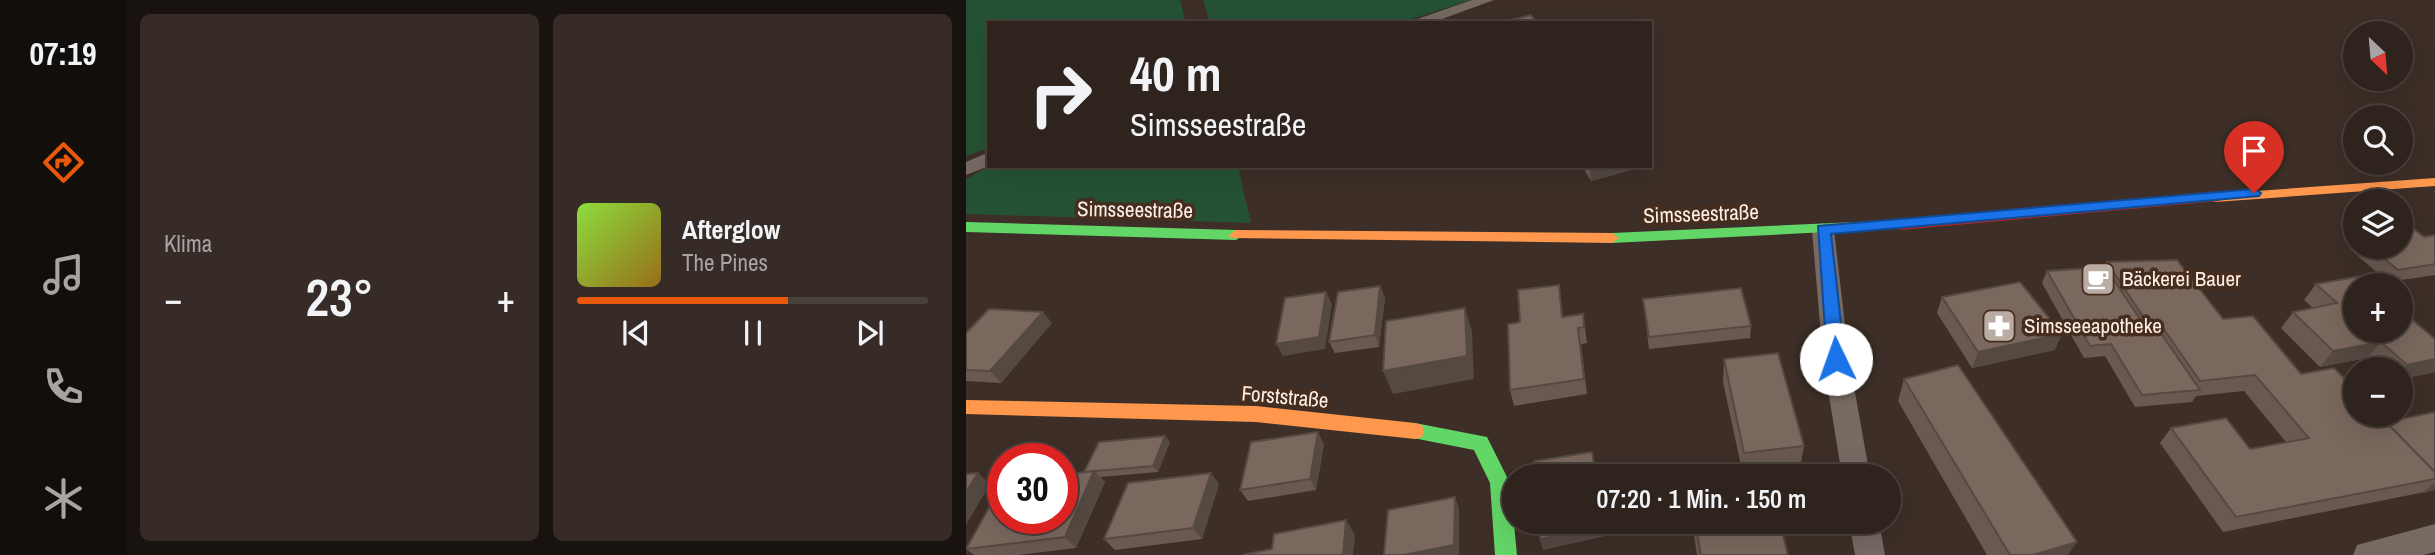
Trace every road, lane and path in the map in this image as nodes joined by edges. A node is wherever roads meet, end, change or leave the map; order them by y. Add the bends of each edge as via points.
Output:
1 (1487, 0) edge
2 (1420, 21) edge
3 (987, 159) edge
4 (966, 169) edge
5 (2435, 182) edge
6 (966, 227) edge
7 (1823, 230) junction
8 (966, 407) edge
9 (1854, 464) edge
10 (1866, 534) edge
11 (2435, 538) edge
12 (1506, 555) edge
13 (1870, 555) edge
14 (2368, 555) edge

1 - 2 street
3 - 4 street
5 - 7 main road, Simsseestraße via 2309,188
6 - 7 main road, Simsseestraße via 1396,237 1668,237
7 - 9 street via 1836,359
8 - 12 main road, Forststraße via 1256,414 1443,434 1480,443 1495,463 1503,488
10 - 13 street
11 - 14 street

